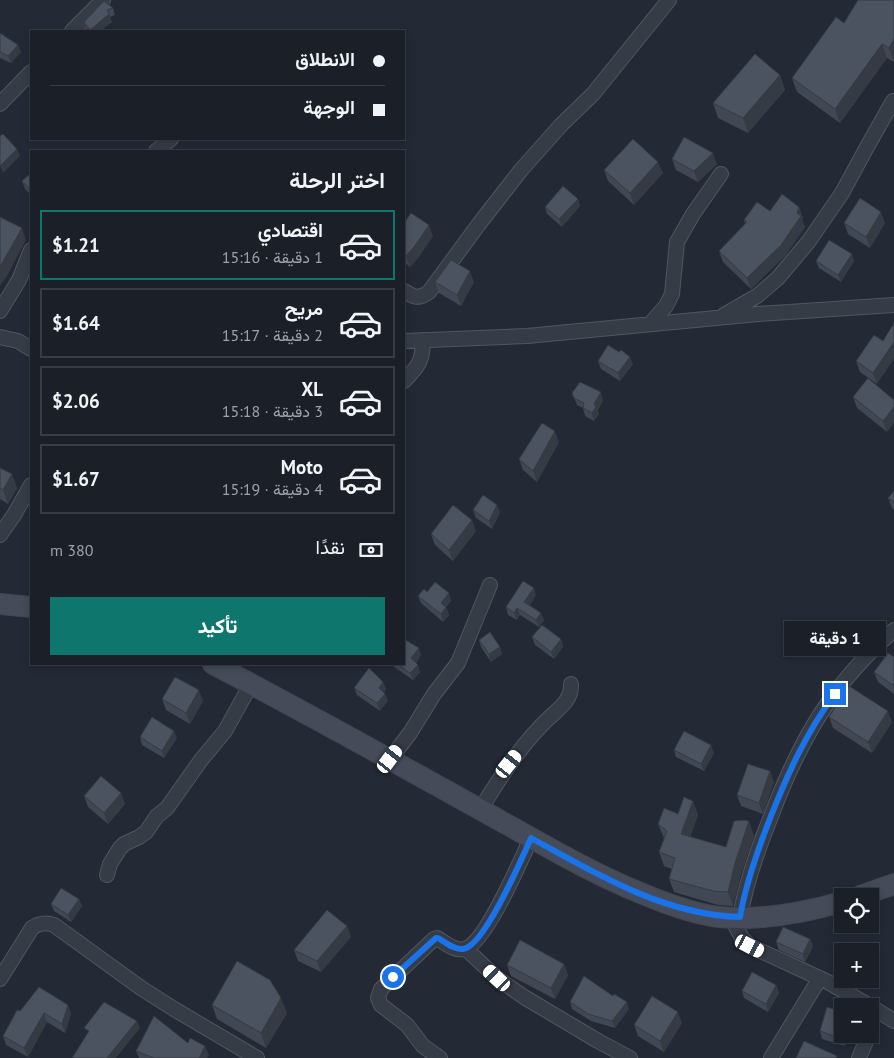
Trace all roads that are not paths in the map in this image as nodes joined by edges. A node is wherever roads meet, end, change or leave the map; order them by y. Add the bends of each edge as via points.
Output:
1 (103, 0) edge
2 (669, 0) edge
3 (73, 30) edge
4 (30, 73) edge
5 (893, 101) edge
6 (0, 104) edge
7 (169, 140) edge
8 (157, 150) edge
9 (721, 174) dead end
10 (30, 252) edge
11 (405, 292) edge
12 (894, 305) edge
13 (0, 311) edge
14 (719, 318) junction
15 (650, 324) junction
16 (0, 337) edge
17 (424, 340) junction
18 (405, 341) edge
19 (30, 348) edge
20 (405, 380) edge
21 (30, 487) edge
22 (0, 535) edge
23 (490, 586) dead end
24 (0, 604) edge
25 (30, 607) edge
26 (894, 630) edge
27 (215, 665) edge
28 (252, 684) junction
29 (571, 684) dead end
30 (390, 759) junction
31 (480, 810) junction
32 (531, 838) junction
33 (107, 875) dead end
34 (894, 884) edge
35 (879, 889) edge
36 (834, 904) edge
37 (735, 917) junction
38 (466, 949) junction
39 (820, 978) junction
40 (0, 979) edge
41 (855, 998) edge
42 (879, 1012) edge
43 (894, 1021) edge
44 (865, 1043) edge
45 (257, 1058) edge
46 (440, 1058) edge
47 (630, 1058) edge
48 (771, 1058) edge
49 (860, 1058) edge

1 - 3 street
2 - 11 street via 593,94 560,125 521,170 429,292 413,296
4 - 6 street
5 - 14 street via 842,193 809,242 778,278 756,296
7 - 8 street
9 - 15 street via 677,242 672,294
10 - 13 street via 19,280
12 - 14 street
14 - 15 street
15 - 17 street via 527,336
16 - 19 street via 18,341
17 - 18 street
17 - 20 street via 418,367
21 - 22 street
23 - 30 street via 458,663
24 - 25 street
26 - 37 street via 844,682 813,726 768,823
27 - 28 street
28 - 30 street
28 - 33 street via 225,731 146,832 120,848
29 - 31 street via 566,702 517,754
30 - 31 street
31 - 32 street
32 - 37 street via 600,875 680,909
32 - 38 street via 488,924
34 - 35 street
36 - 37 street via 785,914
37 - 39 street via 742,938 750,946
38 - 46 street via 457,949 436,938 378,994 381,1005 404,1022 423,1046
38 - 47 street via 509,987
39 - 41 street
39 - 48 street
40 - 45 street via 32,928 48,923 141,988
42 - 43 street
44 - 49 street

